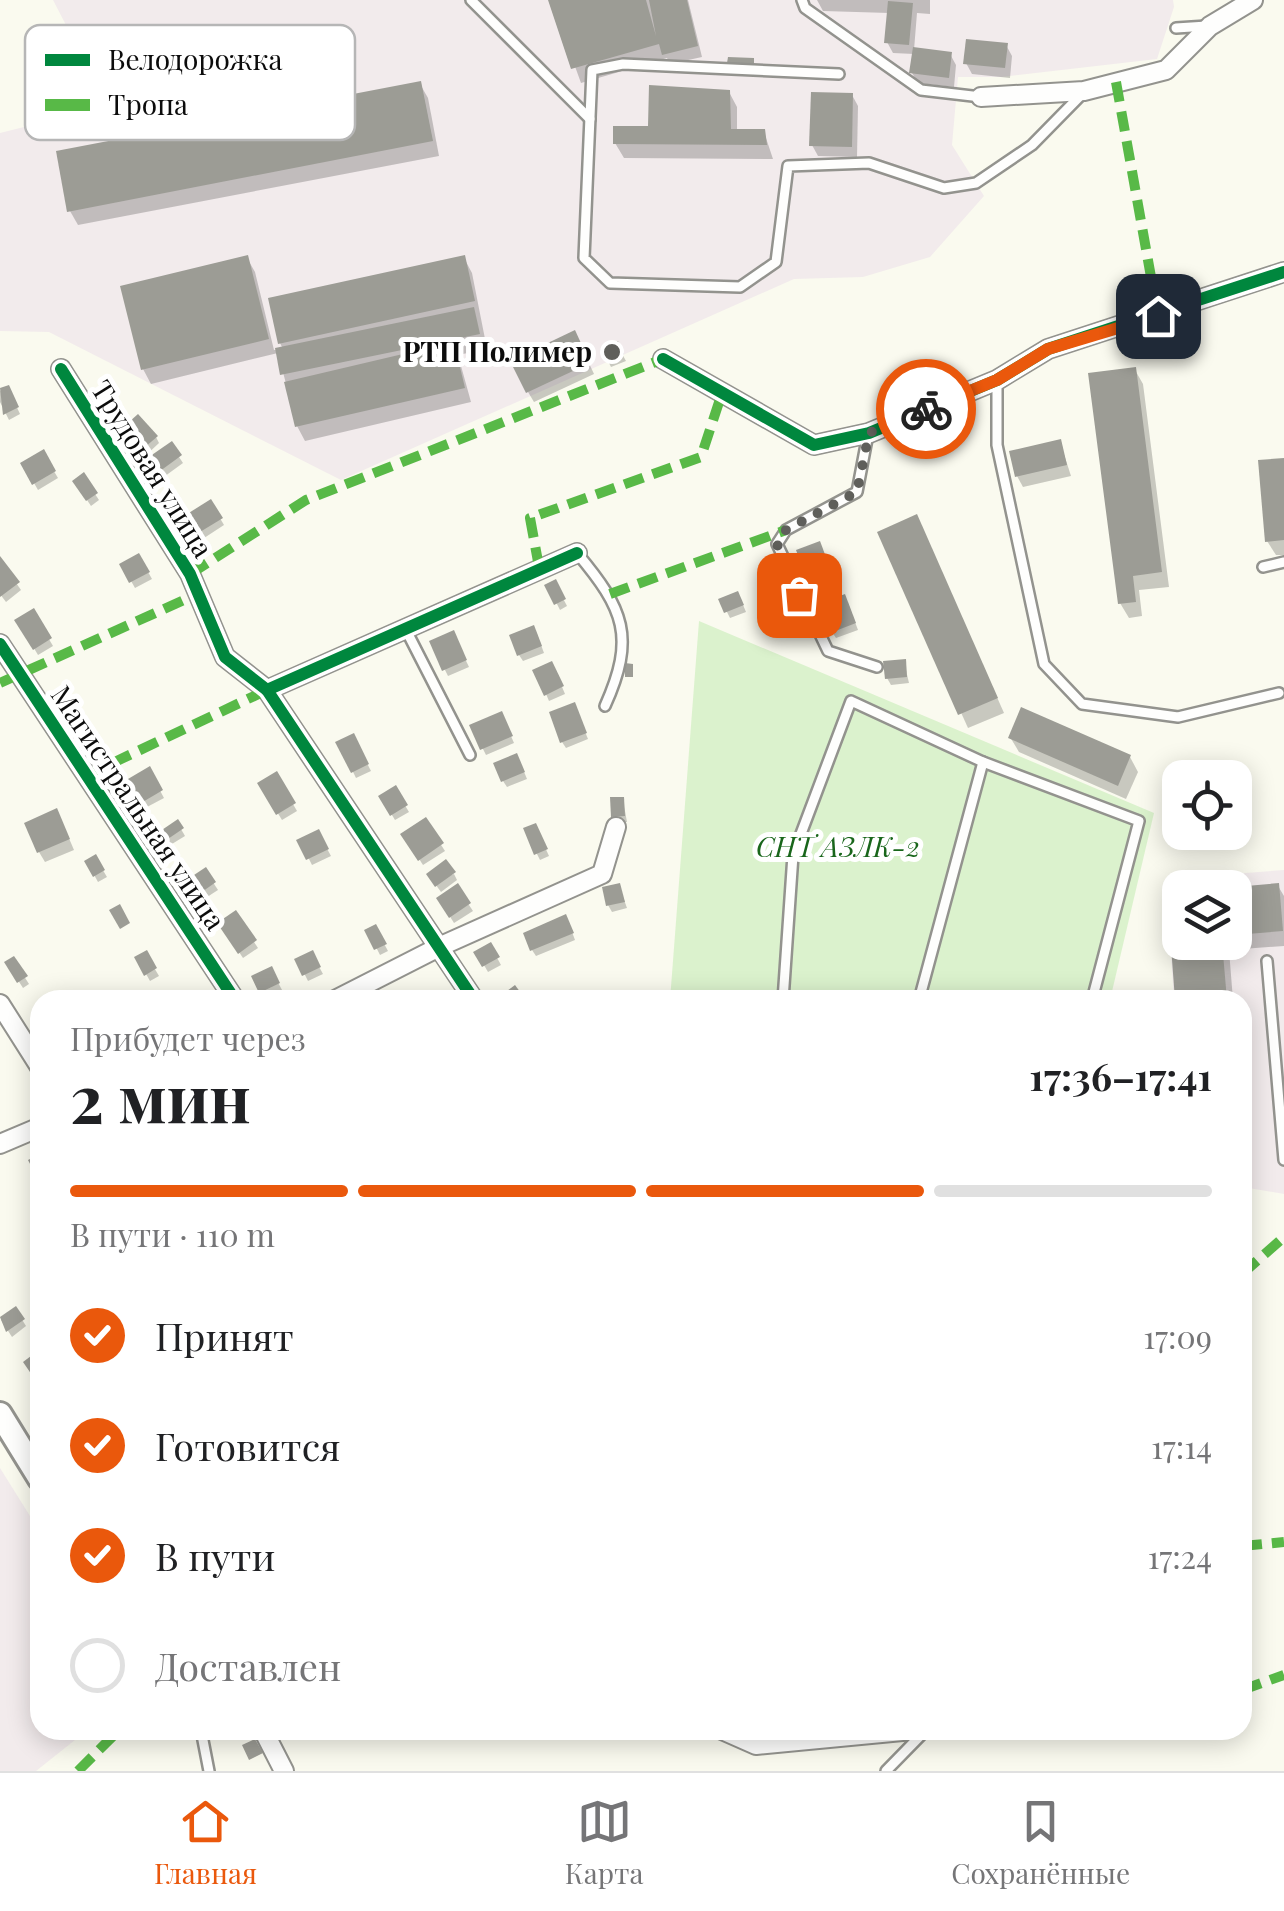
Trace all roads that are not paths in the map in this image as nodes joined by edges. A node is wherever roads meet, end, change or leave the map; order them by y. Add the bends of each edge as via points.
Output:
1 (471, 0) edge
2 (802, 0) edge
3 (1254, 0) edge
4 (1210, 26) junction
5 (1176, 28) dead end
6 (839, 74) dead end
7 (1084, 91) junction
8 (981, 97) joint
9 (590, 119) junction
10 (1284, 272) edge
11 (663, 359) dead end
12 (61, 369) dead end
13 (997, 380) junction
14 (869, 433) junction
15 (577, 554) joint
16 (1284, 562) edge
17 (1263, 567) dead end
18 (406, 630) junction
19 (0, 644) edge
20 (877, 667) dead end
21 (266, 690) junction
22 (1279, 693) dead end
23 (605, 706) dead end
24 (470, 755) dead end
25 (983, 762) junction
26 (616, 826) dead end
27 (441, 946) junction
28 (1267, 961) dead end
29 (228, 990) edge
30 (355, 990) edge
31 (468, 990) edge
32 (785, 990) edge
33 (922, 990) edge
34 (1095, 990) edge
35 (0, 1004) edge
36 (30, 1051) edge
37 (30, 1131) edge
38 (0, 1144) edge
39 (1284, 1160) edge
40 (0, 1414) edge
41 (30, 1463) edge
42 (203, 1740) edge
43 (268, 1740) edge
44 (745, 1740) edge
45 (808, 1740) edge
46 (916, 1740) edge
47 (209, 1771) edge
48 (284, 1771) edge
49 (886, 1771) edge

1 - 9 lane
2 - 8 lane via 921,90
3 - 4 street
4 - 5 lane
4 - 7 street via 1166,70
6 - 9 lane via 623,64 592,70
7 - 8 street
7 - 9 lane via 1032,145 976,182 944,188 869,163 788,166 776,262 740,287 610,282 584,258
10 - 13 street via 1048,349
11 - 14 street via 814,446
12 - 21 street, Трудовая улица via 190,574 225,657
13 - 14 street
13 - 22 lane via 997,445 1044,664 1082,704 1178,717
14 - 20 lane via 857,492 786,530 777,544 828,652
15 - 18 street
15 - 23 lane via 610,594 625,640 622,669
16 - 17 lane
18 - 21 street
18 - 24 lane
19 - 29 street, Магистральная улица
21 - 27 street, Трудовая улица
25 - 32 lane via 852,701 792,855
25 - 33 lane
25 - 34 lane via 1140,821
26 - 27 street via 602,874
27 - 30 street
27 - 31 street, Трудовая улица
28 - 39 lane
35 - 36 street
37 - 38 street
40 - 41 street
42 - 47 lane
43 - 48 street
44 - 45 street via 756,1745
46 - 49 lane

